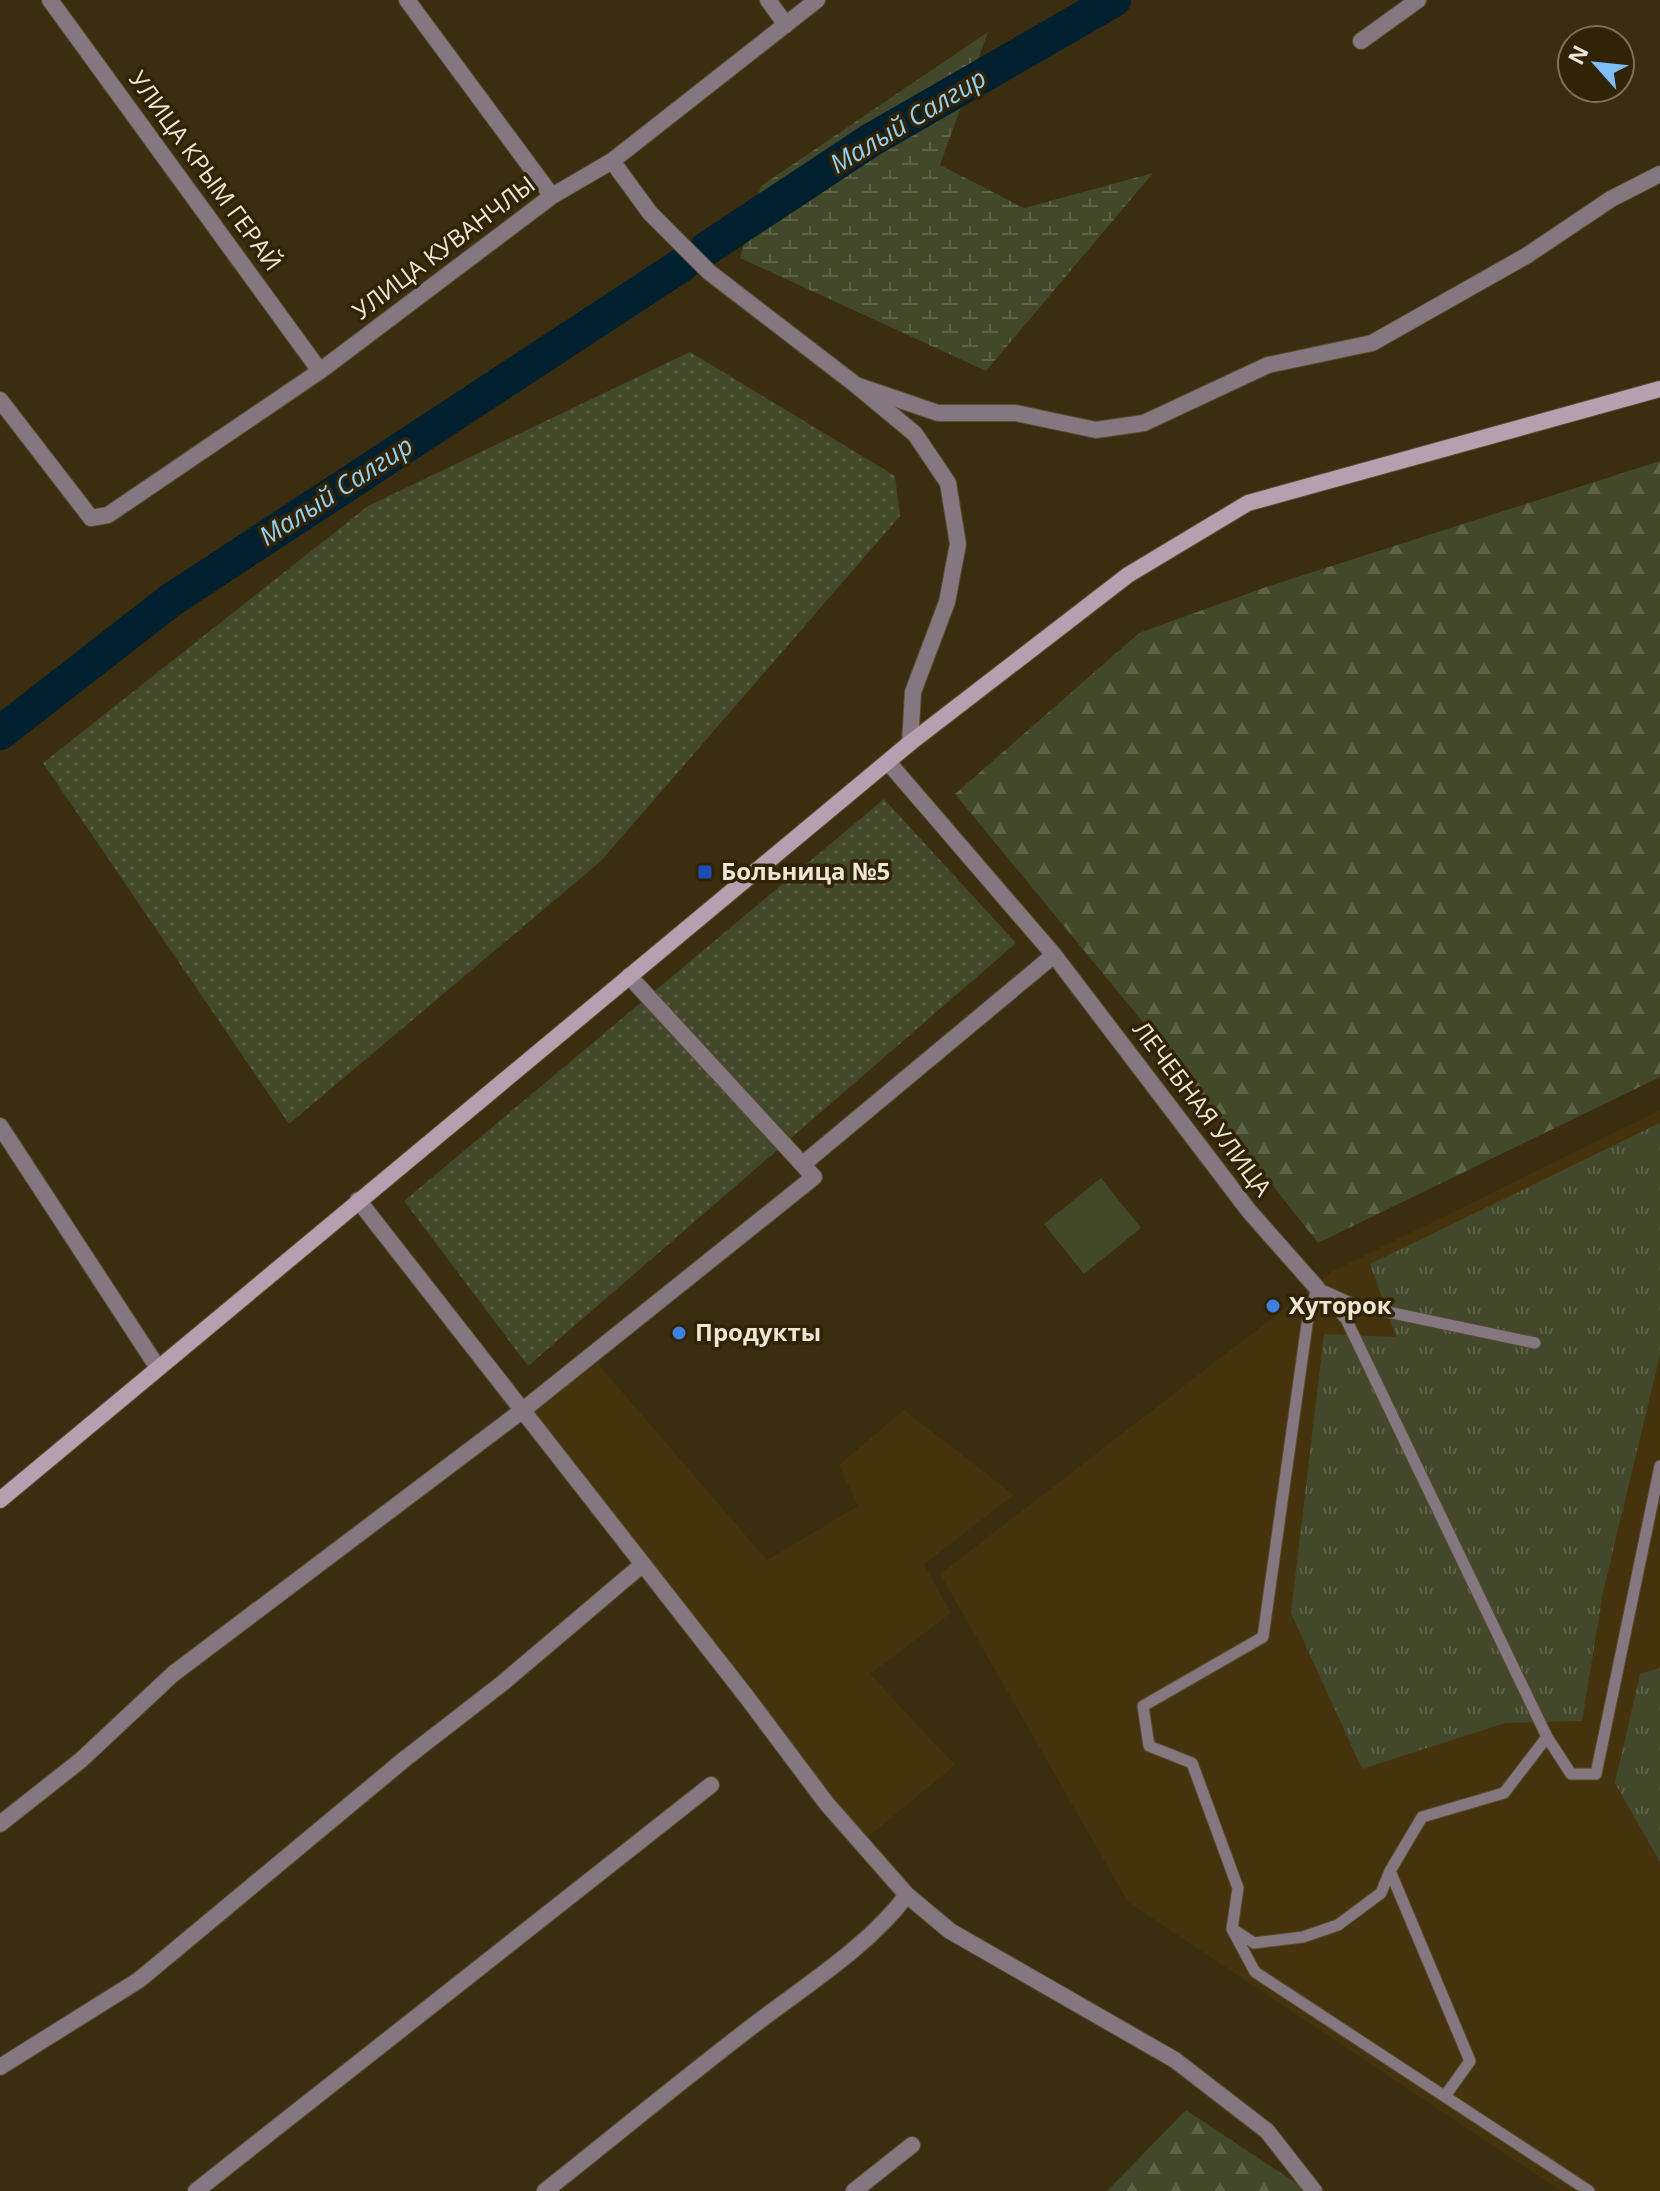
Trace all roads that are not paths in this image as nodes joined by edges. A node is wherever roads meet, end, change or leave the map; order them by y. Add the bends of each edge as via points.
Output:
1 (50, 0) edge
2 (407, 0) edge
3 (768, 0) edge
4 (817, 0) edge
5 (1418, 0) edge
6 (786, 25) junction
7 (1361, 41) dead end
8 (612, 161) junction
9 (1660, 174) edge
10 (552, 196) junction
11 (320, 371) junction
12 (856, 385) junction
13 (1660, 389) edge
14 (0, 400) edge
15 (910, 743) junction
16 (888, 762) junction
17 (1054, 955) junction
18 (629, 976) junction
19 (0, 1126) edge
20 (808, 1170) junction
21 (358, 1200) junction
22 (1317, 1288) junction
23 (1535, 1343) dead end
24 (158, 1368) junction
25 (523, 1410) junction
26 (1660, 1466) edge
27 (0, 1500) edge
28 (643, 1564) junction
29 (1547, 1737) junction
30 (711, 1785) dead end
31 (0, 1824) edge
32 (1390, 1871) junction
33 (907, 1895) junction
34 (1232, 1929) junction
35 (0, 2067) edge
36 (1445, 2096) junction
37 (912, 2145) dead end
38 (196, 2191) edge
39 (545, 2191) edge
40 (854, 2191) edge
41 (1314, 2191) edge
42 (1589, 2191) edge

1 - 11 street, УЛИЦА КРЫМ ГЕРАЙ
2 - 10 street
3 - 6 street
4 - 6 street, УЛИЦА КУВАНЧЛЫ
5 - 7 street
6 - 8 street, УЛИЦА КУВАНЧЛЫ
8 - 10 street, УЛИЦА КУВАНЧЛЫ
8 - 12 street via 650,213 709,272
9 - 12 street via 1372,343 1268,365 1144,423 1096,430 1016,413 938,413
10 - 11 street, УЛИЦА КУВАНЧЛЫ
11 - 14 street, УЛИЦА КУВАНЧЛЫ via 108,515 91,518
12 - 15 street via 915,434 948,483 958,544 947,602 913,692
13 - 15 main road via 1248,503 1128,575
15 - 16 main road
16 - 17 street, ЛЕЧЕБНАЯ УЛИЦА
16 - 18 main road
17 - 20 street
17 - 22 street, ЛЕЧЕБНАЯ УЛИЦА via 1249,1211
18 - 20 street
18 - 21 main road
19 - 24 street
20 - 25 street
21 - 24 main road
21 - 25 street
22 - 23 lane via 1355,1305
22 - 29 lane via 1346,1319
22 - 34 lane via 1307,1324 1263,1637 1143,1706 1149,1746 1192,1763 1238,1888
24 - 27 main road
25 - 28 street
25 - 31 street via 173,1674 81,1760
26 - 29 lane via 1596,1774 1571,1774
28 - 33 street via 827,1804
28 - 35 street via 139,1980
29 - 32 lane via 1504,1793 1422,1817
30 - 38 street
32 - 34 lane via 1381,1893 1338,1925 1303,1937 1254,1943
32 - 36 lane via 1470,2061
33 - 39 street via 860,1944
33 - 41 street via 950,1931 1175,2060 1267,2131
34 - 36 lane via 1255,1972
36 - 42 lane
37 - 40 street

